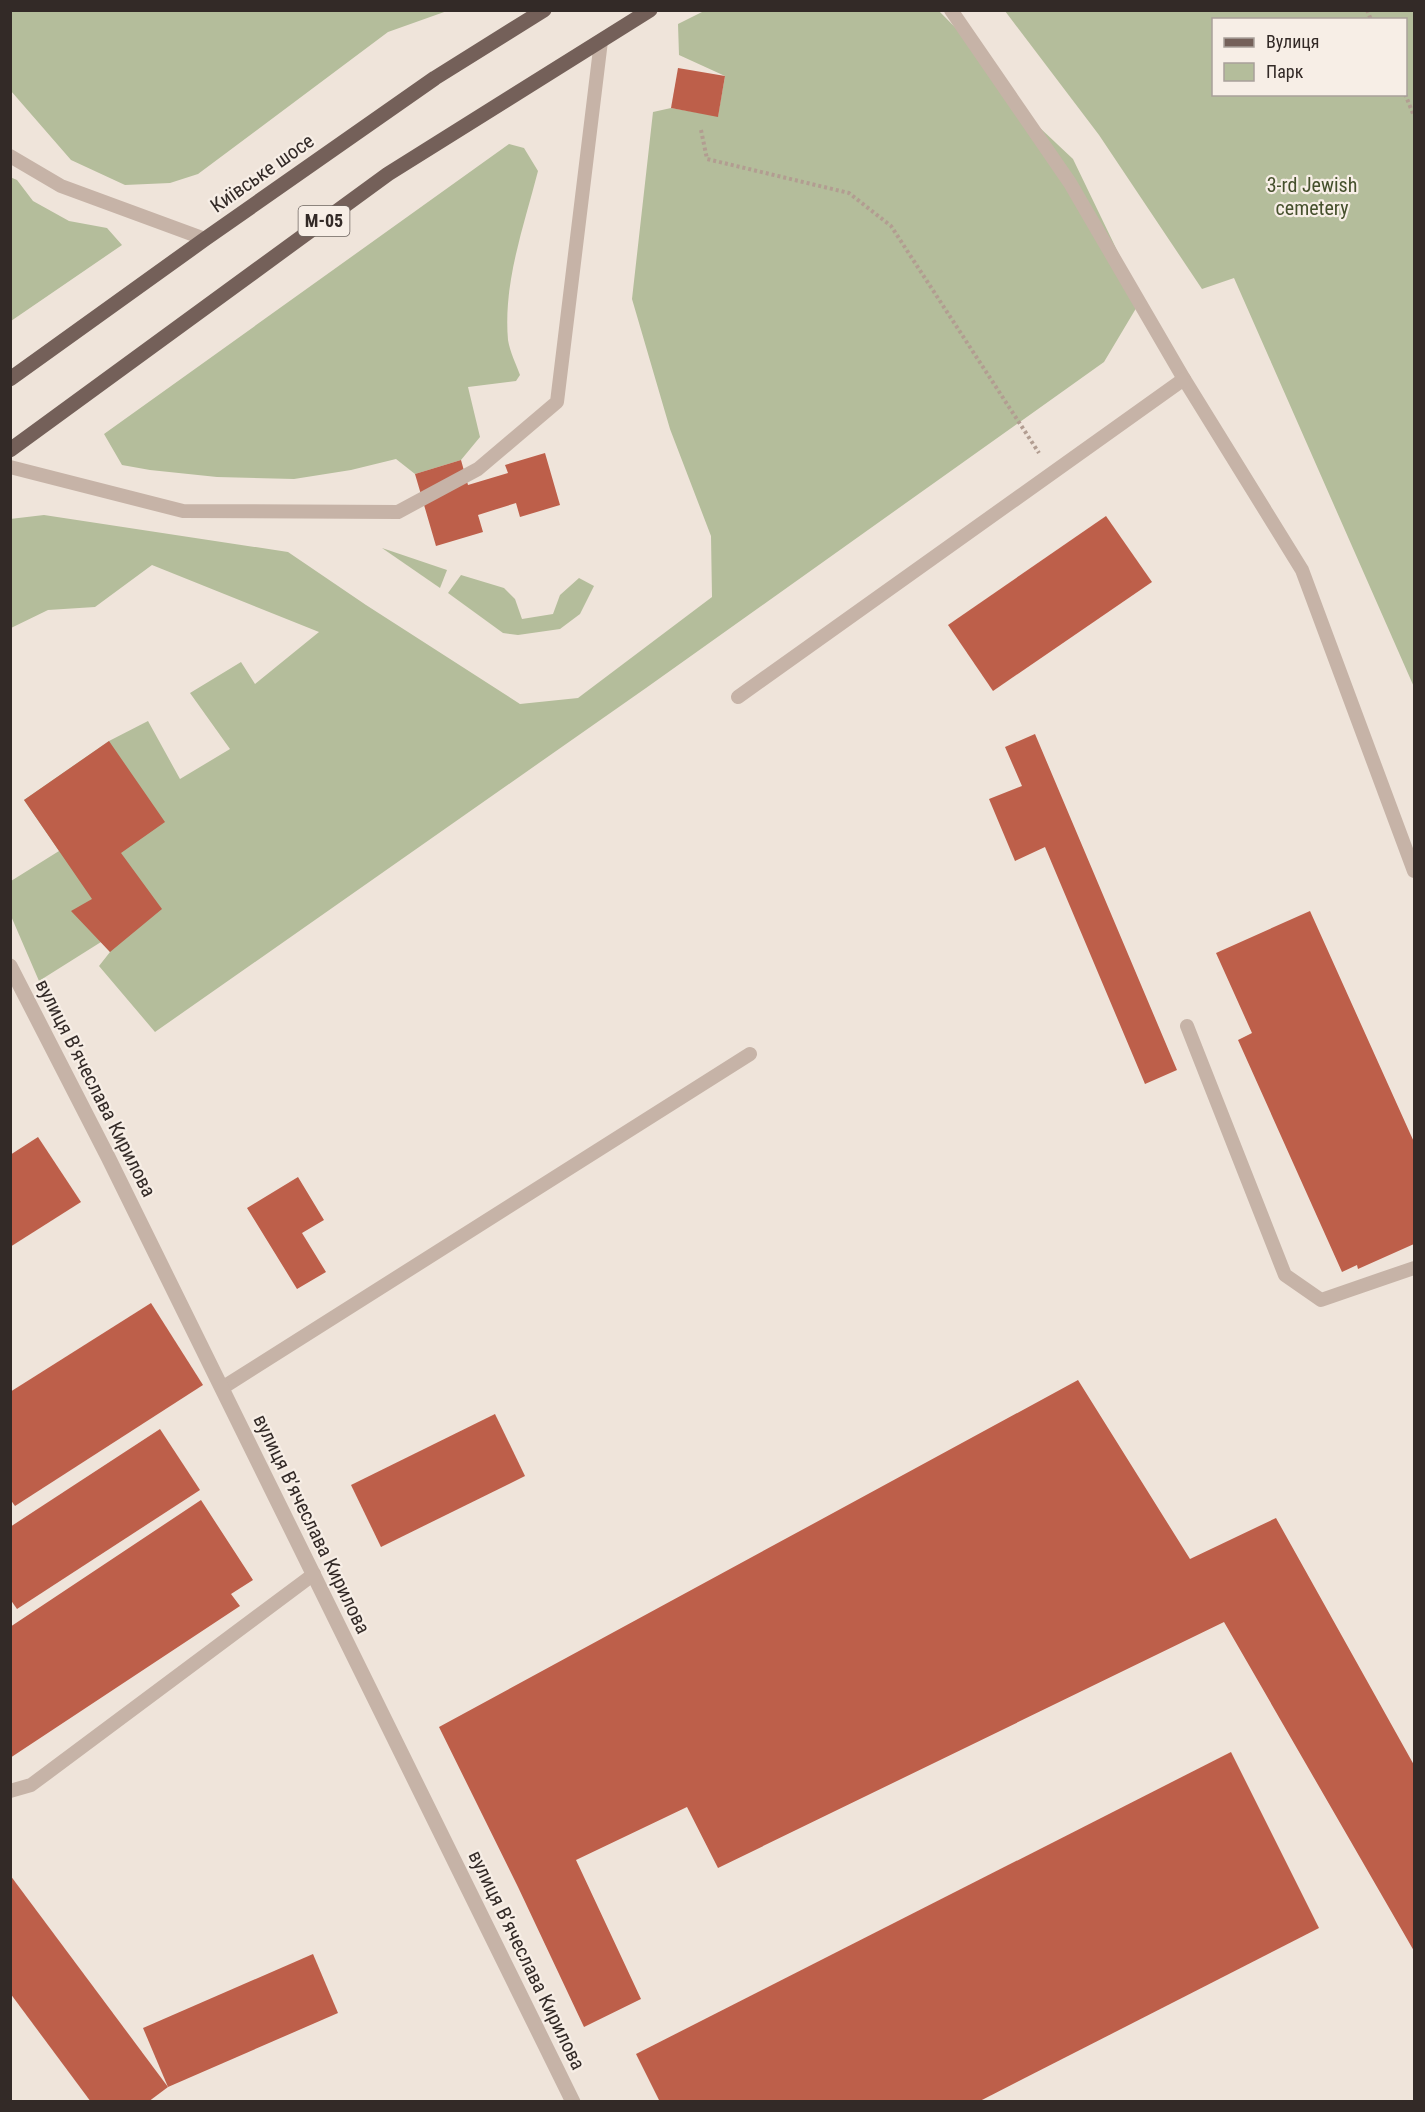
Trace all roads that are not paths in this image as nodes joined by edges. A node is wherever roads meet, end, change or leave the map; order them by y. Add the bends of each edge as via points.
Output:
1 (544, 10) edge
2 (650, 10) edge
3 (951, 10) edge
4 (601, 41) junction
5 (10, 156) edge
6 (205, 239) junction
7 (10, 379) edge
8 (1184, 379) junction
9 (10, 450) edge
10 (10, 467) edge
11 (738, 697) dead end
12 (1414, 872) edge
13 (10, 966) edge
14 (1187, 1026) dead end
15 (750, 1054) dead end
16 (1414, 1268) edge
17 (222, 1388) junction
18 (314, 1574) junction
19 (10, 1791) edge
20 (573, 2102) edge

1 - 6 main road, Київське шосе / М-05 via 435,78
2 - 4 main road, М-05
3 - 8 lane via 1070,183
4 - 9 main road, М-05 via 388,174
4 - 10 lane via 557,402 478,469 398,512 183,511
5 - 6 lane via 61,186
6 - 7 main road, Київське шосе / М-05
8 - 11 lane
8 - 12 lane via 1302,570
13 - 17 street, вулиця Вʼячеслава Кирилова
14 - 16 lane via 1285,1275 1321,1300
15 - 17 lane
17 - 18 street, вулиця Вʼячеслава Кирилова
18 - 19 lane via 31,1785
18 - 20 street, вулиця Вʼячеслава Кирилова

